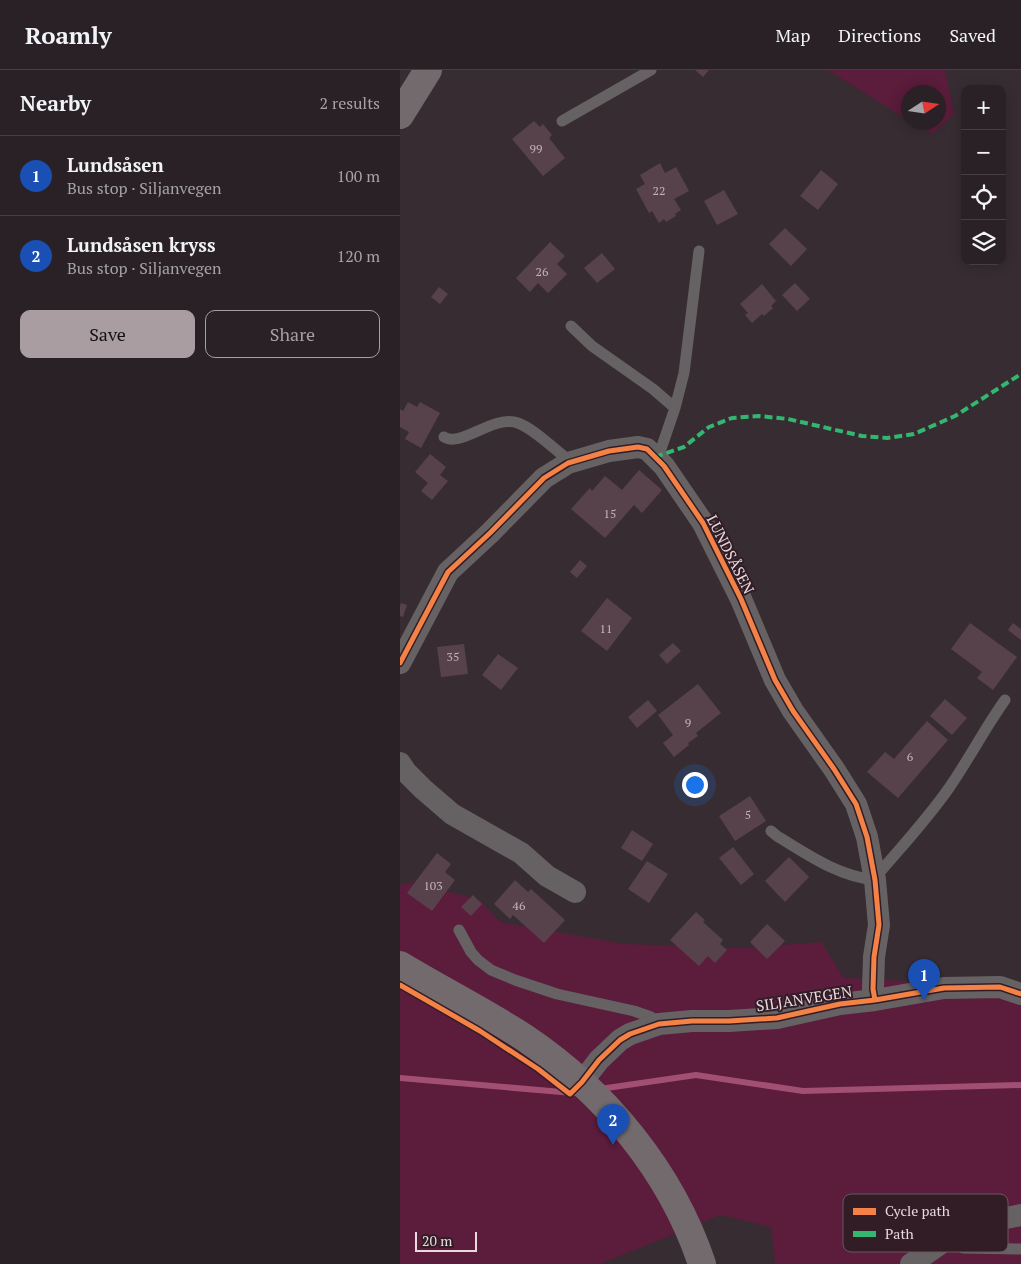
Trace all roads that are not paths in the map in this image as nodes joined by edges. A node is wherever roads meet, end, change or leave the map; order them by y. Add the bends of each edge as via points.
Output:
1 (428, 70) edge
2 (651, 70) edge
3 (400, 115) edge
4 (562, 121) dead end
5 (699, 250) dead end
6 (571, 326) dead end
7 (675, 408) junction
8 (444, 437) dead end
9 (655, 457) junction
10 (568, 463) junction
11 (400, 662) edge
12 (1005, 700) dead end
13 (400, 763) edge
14 (771, 831) dead end
15 (875, 876) junction
16 (575, 892) dead end
17 (458, 930) dead end
18 (400, 965) edge
19 (1021, 994) edge
20 (875, 1000) junction
21 (659, 1024) junction
22 (582, 1082) junction
23 (1021, 1215) edge
24 (1008, 1218) edge
25 (1008, 1249) edge
26 (1021, 1249) edge
27 (928, 1252) edge
28 (702, 1264) edge
29 (911, 1264) edge

1 - 3 main road
2 - 4 lane
5 - 7 lane via 684,373
6 - 7 lane via 592,346
7 - 9 lane via 661,449
8 - 10 lane via 448,440 462,438 496,423 518,423 566,458
9 - 10 street, LUNDSÅSEN via 647,449 638,447 609,451
9 - 15 street, LUNDSÅSEN via 703,523 741,599 775,680 856,804
10 - 11 street, LUNDSÅSEN via 544,478 448,572
12 - 15 lane via 949,788
13 - 16 street via 422,789 452,814 521,853 547,876
14 - 15 lane via 837,871
15 - 20 street, LUNDSÅSEN via 880,925 874,957
17 - 21 lane via 471,952 491,970 556,994 651,1017
18 - 22 main road via 524,1037
19 - 20 street, SILJANVEGEN via 1000,987 944,988
20 - 21 street, SILJANVEGEN via 777,1018
21 - 22 street, SILJANVEGEN via 620,1040
22 - 28 main road via 609,1108 662,1178
23 - 24 street
25 - 26 lane
27 - 29 street

